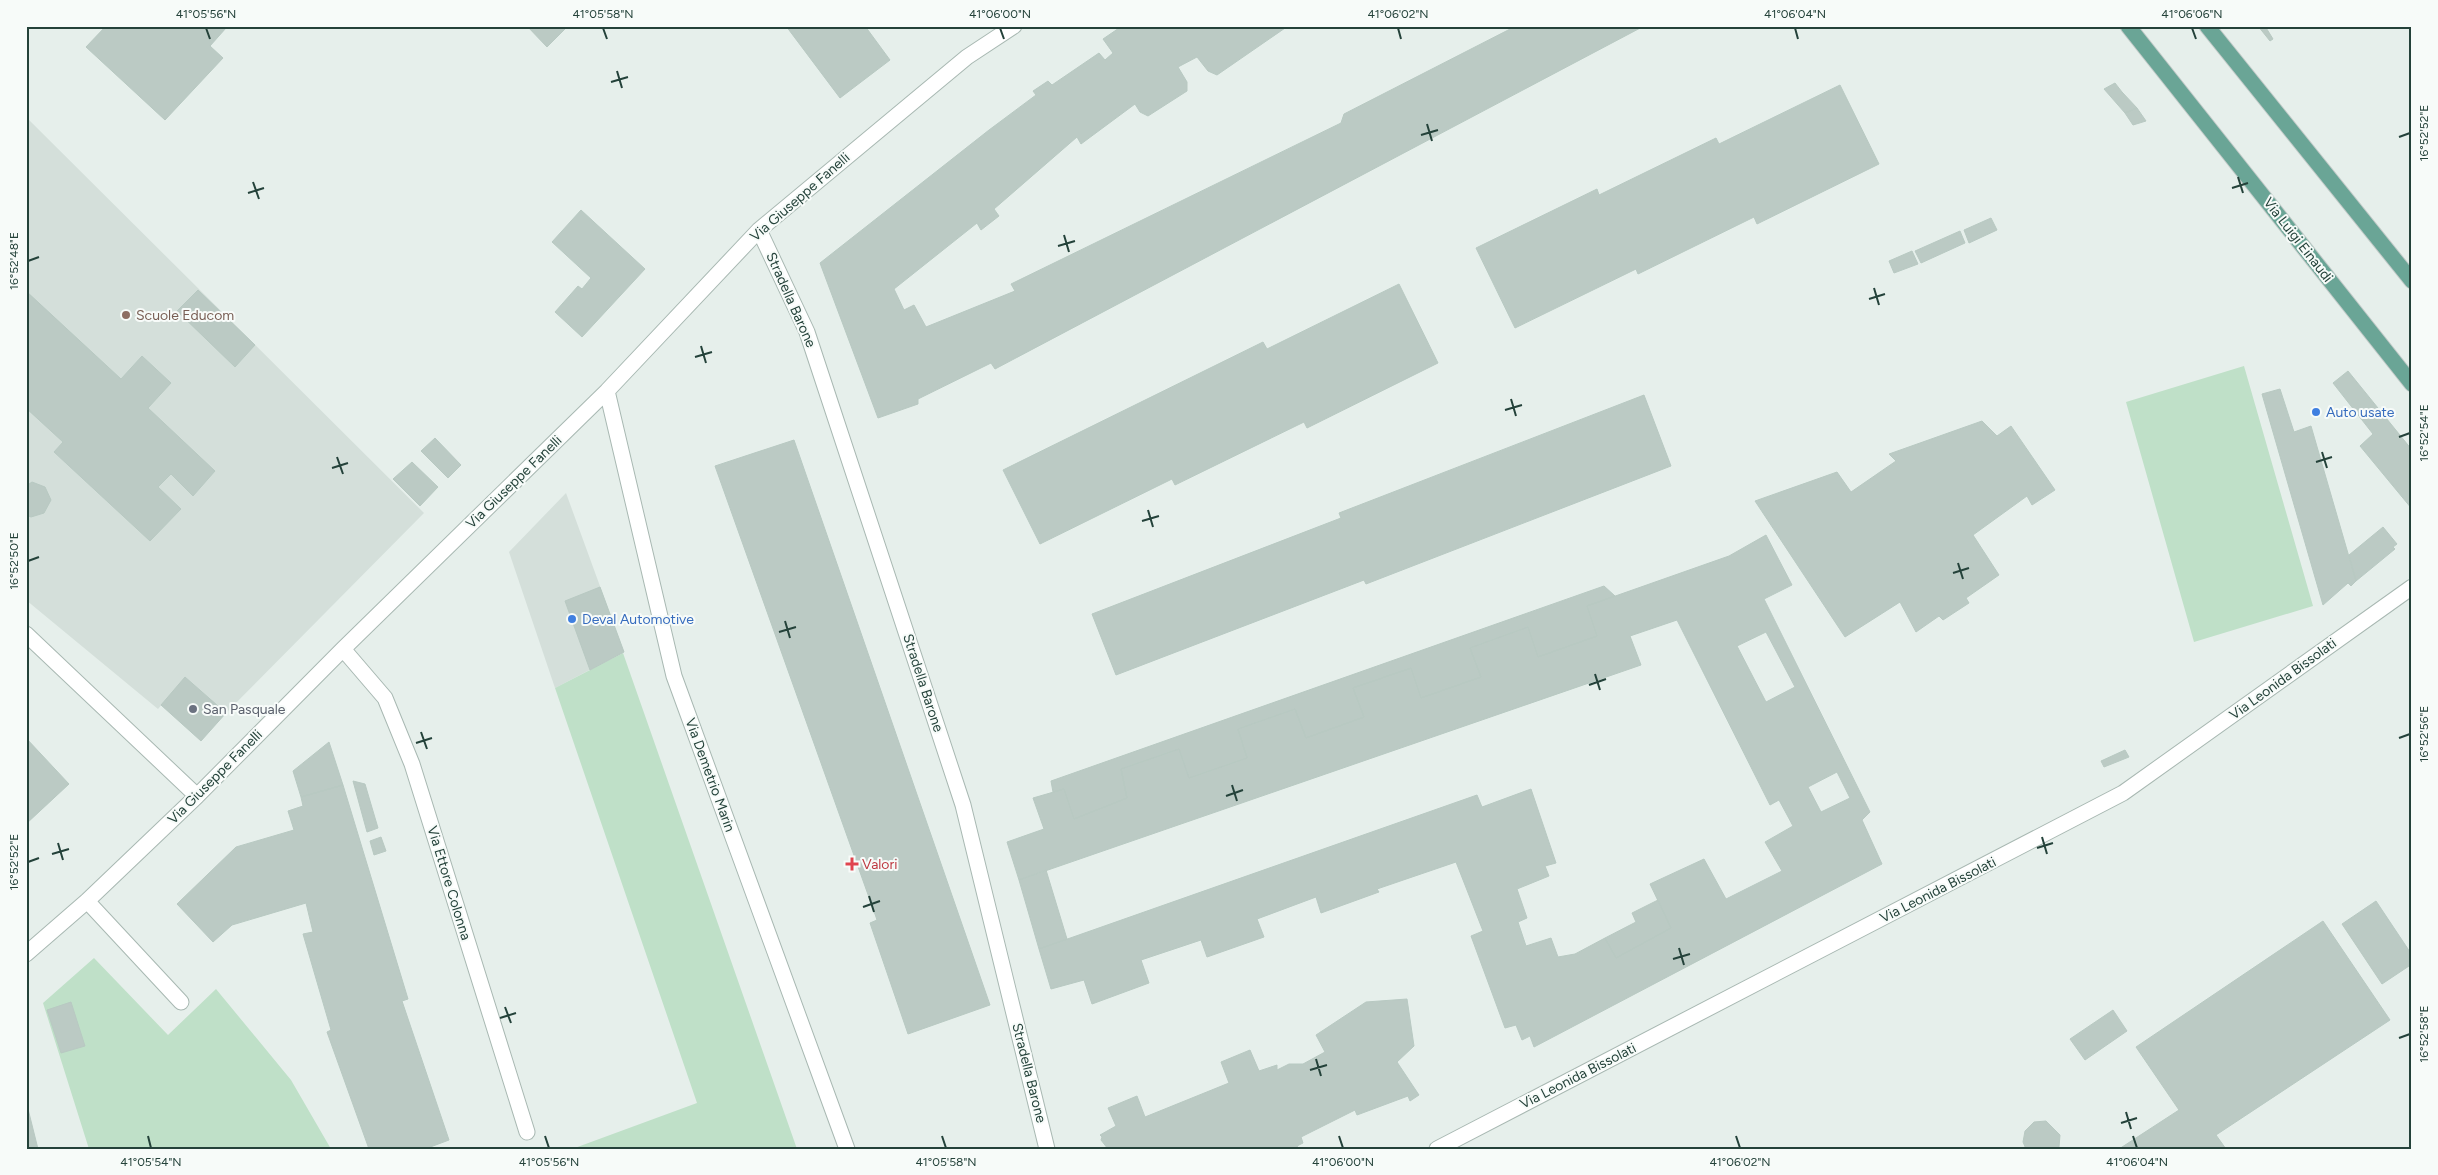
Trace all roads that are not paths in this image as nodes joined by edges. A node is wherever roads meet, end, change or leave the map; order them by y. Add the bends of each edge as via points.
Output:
1 (1014, 26) edge
2 (2128, 26) edge
3 (2207, 26) edge
4 (759, 230) junction
5 (2412, 281) edge
6 (2412, 384) edge
7 (607, 391) junction
8 (2412, 587) edge
9 (26, 634) edge
10 (343, 649) junction
11 (197, 796) junction
12 (86, 901) junction
13 (26, 954) edge
14 (181, 1002) dead end
15 (527, 1132) dead end
16 (847, 1149) edge
17 (1047, 1149) edge
18 (1437, 1149) edge

1 - 4 street, Via Giuseppe Fanelli via 967,57
2 - 6 main road, Via Luigi Einaudi
3 - 5 main road
4 - 7 street, Via Giuseppe Fanelli
4 - 17 street, Stradella Barone via 807,332 964,805
7 - 10 street, Via Giuseppe Fanelli
7 - 16 street, Via Demetrio Marin via 674,676
8 - 18 street, Via Leonida Bissolati via 2123,794
9 - 11 street
10 - 11 street, Via Giuseppe Fanelli
10 - 15 street, Via Ettore Colonna via 385,698 412,764
11 - 12 street, Via Giuseppe Fanelli
12 - 13 street, Via Giuseppe Fanelli
12 - 14 street

